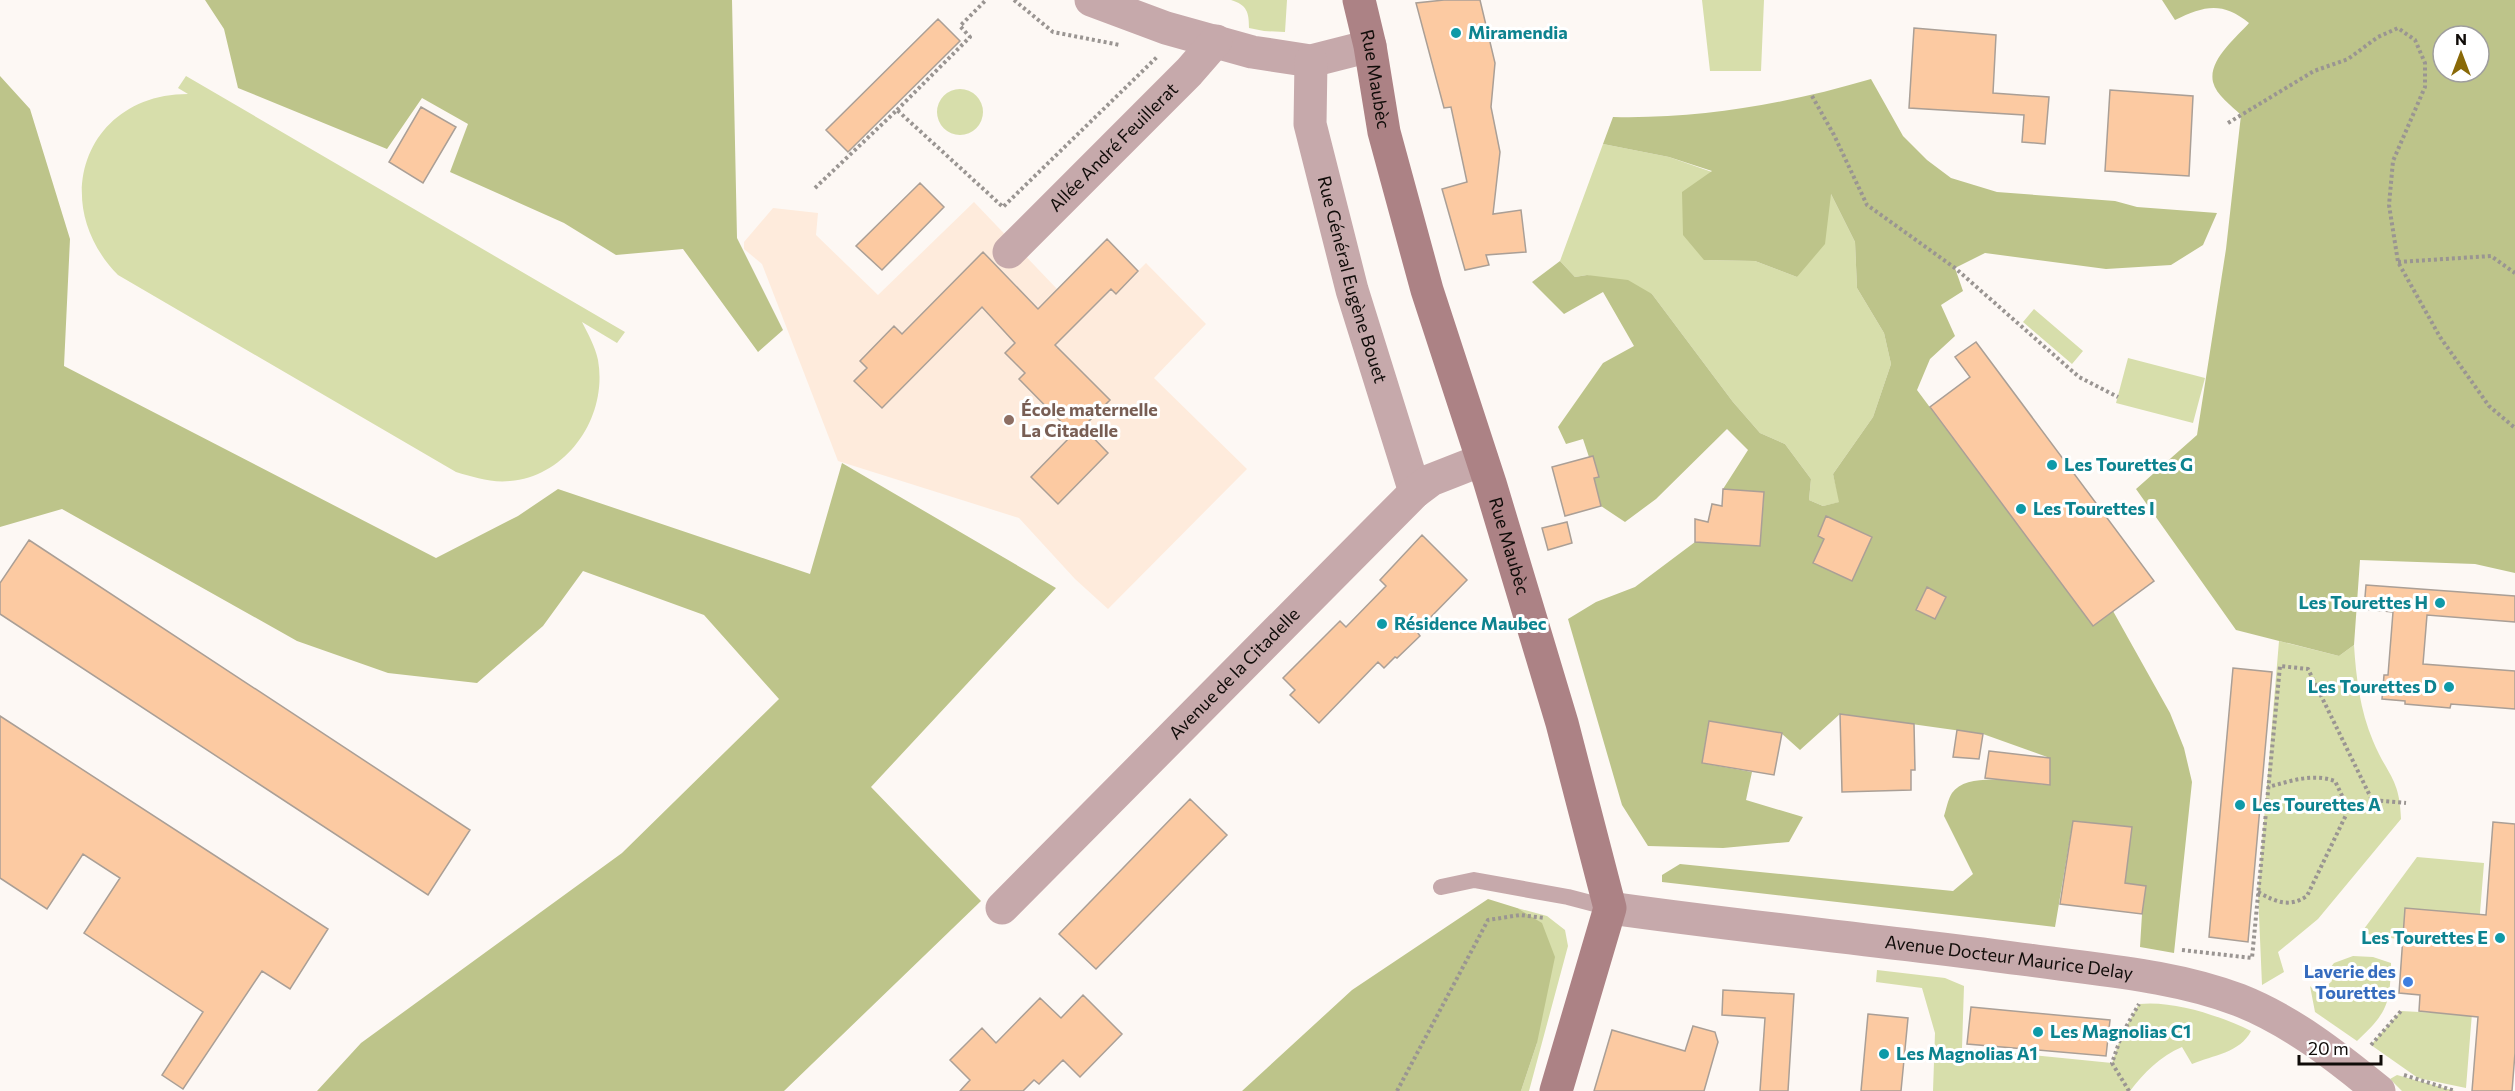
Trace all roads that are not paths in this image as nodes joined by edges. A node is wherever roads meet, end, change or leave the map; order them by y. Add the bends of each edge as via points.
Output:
1 (1091, 0) edge
2 (1359, 0) edge
3 (1216, 41) junction
4 (1370, 46) junction
5 (1311, 61) junction
6 (1009, 252) dead end
7 (1482, 460) junction
8 (1415, 492) junction
9 (1441, 887) dead end
10 (1002, 908) dead end
11 (1610, 908) junction
12 (1556, 1091) edge
13 (2379, 1091) edge

1 - 3 street via 1166,28
2 - 4 main road, Rue Maubèc
3 - 5 street via 1252,52
3 - 6 street, Allée André Feuillerat
4 - 5 street
4 - 7 main road, Rue Maubèc via 1384,132
5 - 8 street, Rue Général Eugène Bouet via 1310,124 1352,290
7 - 8 street, Avenue de la Citadelle via 1431,480
7 - 11 main road, Rue Maubèc via 1562,723
8 - 10 street, Avenue de la Citadelle
9 - 11 lane via 1474,880
11 - 12 main road
11 - 13 street, Avenue Docteur Maurice Delay via 2008,957 2176,982 2274,1016 2336,1056

